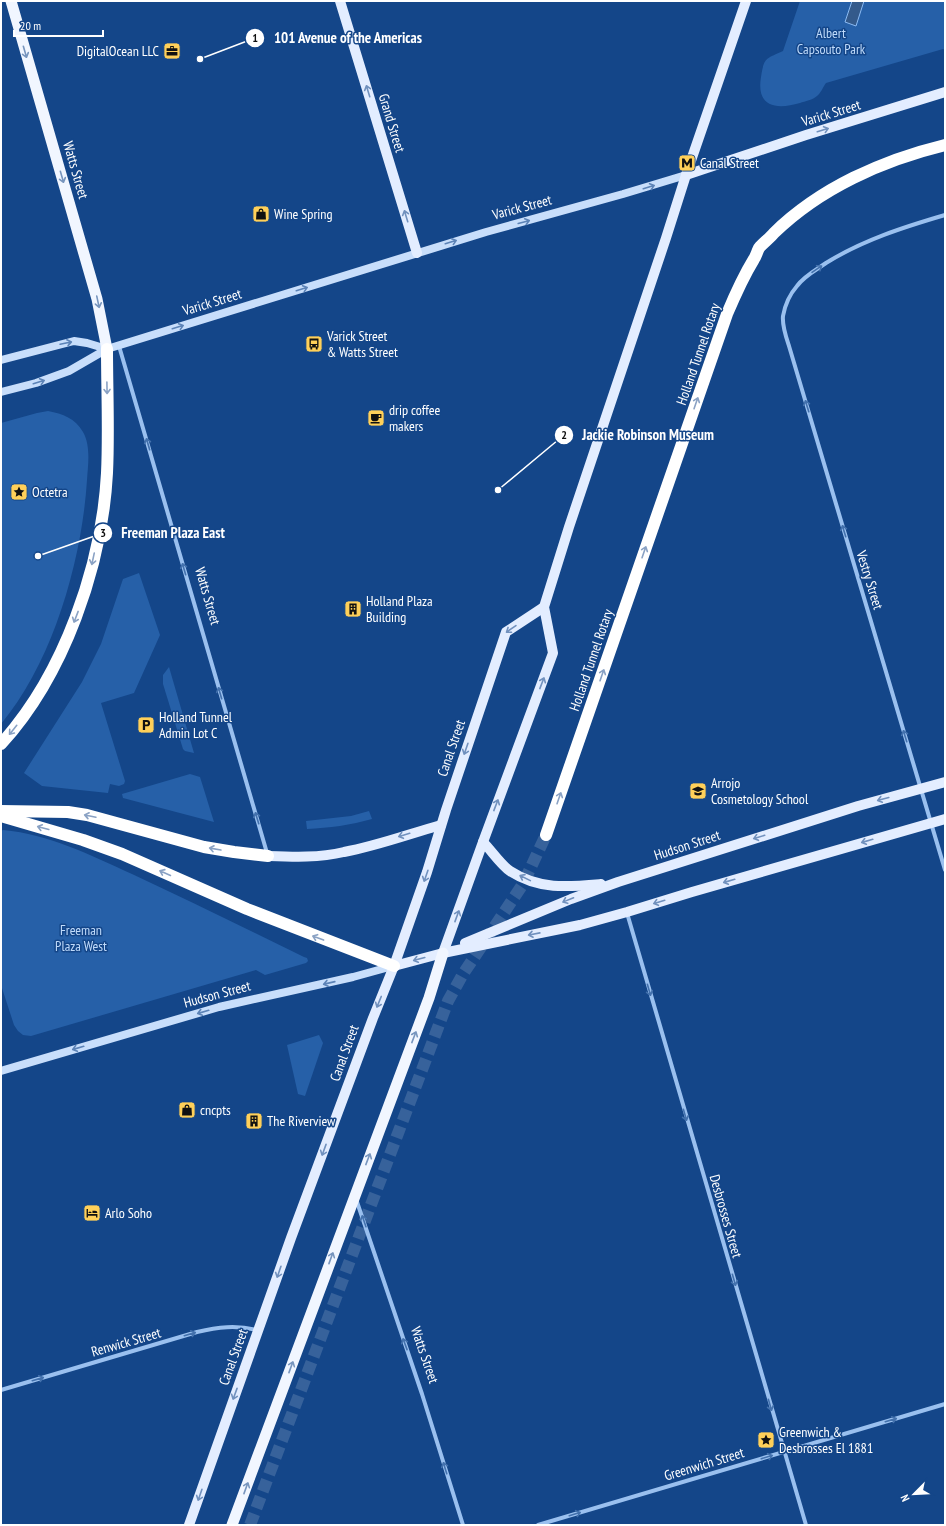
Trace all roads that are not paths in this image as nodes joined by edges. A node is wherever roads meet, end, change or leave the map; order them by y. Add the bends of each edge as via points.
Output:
1 (11, 1) edge
2 (340, 1) edge
3 (746, 1) edge
4 (945, 92) edge
5 (945, 145) edge
6 (686, 175) junction
7 (945, 215) edge
8 (417, 253) junction
9 (119, 346) junction
10 (106, 349) junction
11 (1, 360) edge
12 (1, 392) edge
13 (544, 607) junction
14 (1, 744) edge
15 (945, 782) edge
16 (921, 788) junction
17 (1, 811) edge
18 (1, 816) edge
19 (945, 819) edge
20 (932, 823) junction
21 (441, 825) junction
22 (546, 835) tunnel mouth
23 (483, 842) junction
24 (268, 856) junction
25 (945, 870) edge
26 (618, 882) junction
27 (627, 912) junction
28 (443, 953) junction
29 (394, 966) junction
30 (1, 1071) edge
31 (354, 1195) junction
32 (258, 1330) junction
33 (1, 1390) edge
34 (945, 1404) edge
35 (784, 1452) junction
36 (189, 1525) edge
37 (232, 1525) edge
38 (463, 1525) edge
39 (538, 1525) edge
40 (806, 1525) edge

1 -> 10 highway, Watts Street via 97,299
8 -> 2 main road, Grand Street
3 - 6 main road
6 -> 4 main road, Varick Street
22 -> 5 highway, Holland Tunnel Rotary via 727,314 759,248 788,220 827,193 893,161
8 -> 6 main road, Varick Street
6 - 13 main road
16 -> 7 street, Vestry Street via 784,332 783,318 785,306 797,285 836,257 882,236
9 -> 8 main road, Varick Street
9 - 10 main road, Varick Street
24 -> 9 street, Watts Street
11 -> 10 main road via 74,341
12 -> 10 main road, Varick Street via 69,371
10 -> 14 highway via 107,474 93,564 68,639 22,719
13 -> 21 main road, Canal Street via 506,632
23 -> 13 main road via 553,653
15 - 16 main road, Hudson Street
16 - 20 street, Vestry Street
16 -> 26 main road, Hudson Street
24 -> 17 highway via 204,847 87,815 68,812
29 -> 18 highway via 282,924 122,854
19 - 20 main road, Hudson Street
20 - 25 street, Vestry Street
20 -> 27 main road, Hudson Street
21 -> 24 main road via 344,852 319,856
21 -> 29 main road, Canal Street
26 -> 23 main road via 567,887 530,881 510,871
28 -> 23 main road
26 -> 28 main road, Hudson Street
27 -> 28 main road, Hudson Street via 580,925
27 -> 35 street, Desbrosses Street
28 -> 29 main road, Hudson Street
31 -> 28 highway via 429,998
29 -> 30 main road, Hudson Street via 340,981 218,1007
29 -> 32 main road, Canal Street
37 -> 31 highway
38 -> 31 street, Watts Street via 422,1394
33 -> 32 street, Renwick Street via 197,1332 228,1327
32 -> 36 main road, Canal Street
35 -> 34 street, Greenwich Street
39 -> 35 street, Greenwich Street
35 - 40 street, Desbrosses Street

